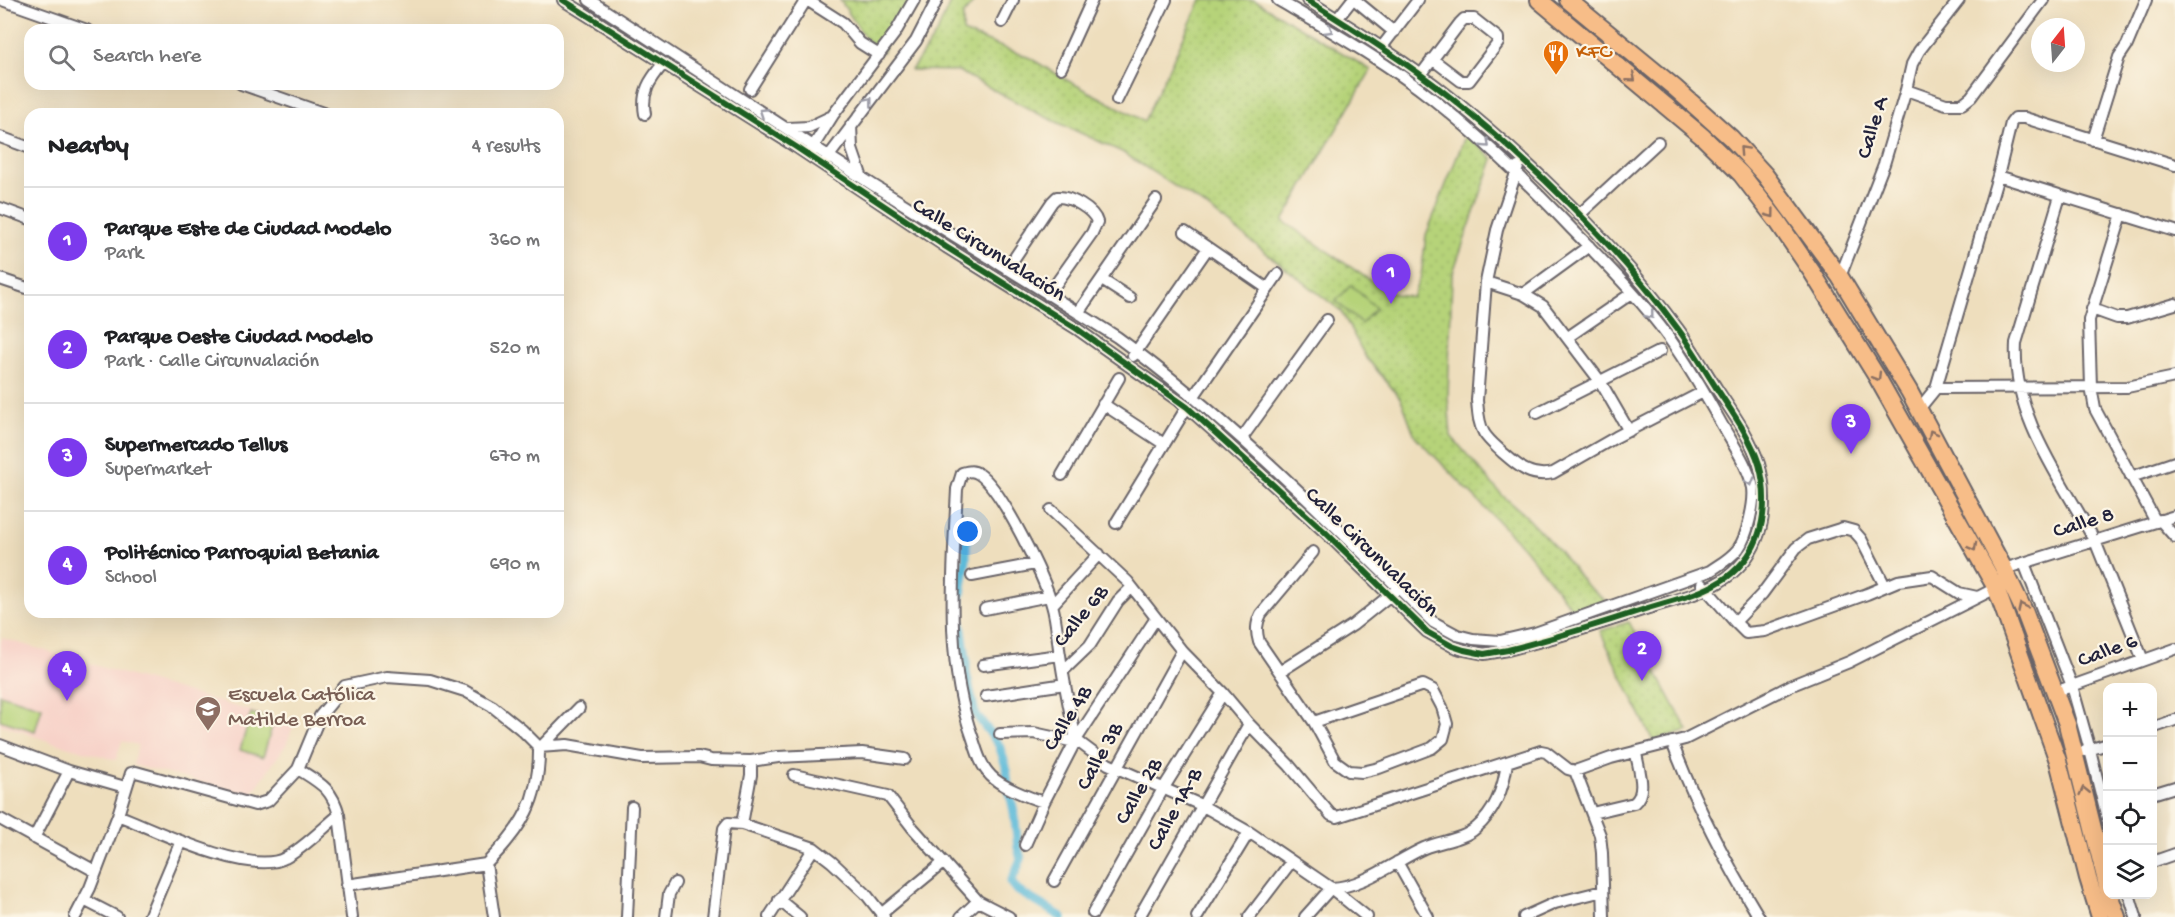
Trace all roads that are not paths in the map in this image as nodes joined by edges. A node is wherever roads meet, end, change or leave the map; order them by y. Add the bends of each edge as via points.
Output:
1 (2, 0) edge
2 (563, 0) edge
3 (589, 0) edge
4 (807, 0) edge
5 (914, 0) edge
6 (937, 0) edge
7 (1013, 0) edge
8 (1092, 0) edge
9 (1166, 0) edge
10 (1278, 0) edge
11 (1306, 0) edge
12 (1353, 0) edge
13 (1419, 0) edge
14 (1539, 0) edge
15 (1568, 0) edge
16 (1959, 0) edge
17 (2043, 0) edge
18 (2146, 0) edge
19 (1337, 19) junction
20 (1002, 22) dead end
21 (70, 24) edge
22 (898, 28) junction
23 (1394, 32) junction
24 (916, 40) junction
25 (1381, 48) junction
26 (879, 55) junction
27 (1432, 60) junction
28 (663, 64) junction
29 (1061, 68) dead end
30 (1420, 75) junction
31 (258, 90) edge
32 (750, 90) dead end
33 (1906, 90) junction
34 (1117, 100) dead end
35 (309, 108) edge
36 (645, 114) dead end
37 (833, 115) junction
38 (851, 125) junction
39 (787, 128) junction
40 (0, 137) edge
41 (2093, 140) junction
42 (1658, 142) dead end
43 (24, 146) edge
44 (810, 151) junction
45 (1520, 158) junction
46 (826, 160) junction
47 (2175, 165) edge
48 (1516, 173) junction
49 (1998, 176) junction
50 (863, 178) junction
51 (2060, 196) junction
52 (1156, 200) dead end
53 (0, 208) edge
54 (2122, 214) junction
55 (1579, 215) junction
56 (24, 217) edge
57 (2175, 231) edge
58 (1185, 232) dead end
59 (1589, 246) junction
60 (1208, 248) junction
61 (1007, 269) junction
62 (1278, 274) dead end
63 (1840, 277) junction
64 (0, 279) edge
65 (1102, 280) junction
66 (1486, 282) junction
67 (24, 287) edge
68 (1268, 289) junction
69 (1632, 293) junction
70 (1523, 294) junction
71 (1048, 295) junction
72 (1131, 298) dead end
73 (2175, 304) edge
74 (2092, 309) junction
75 (1077, 313) junction
76 (1327, 320) dead end
77 (1568, 337) junction
78 (1136, 351) junction
79 (1660, 351) dead end
80 (1127, 363) junction
81 (2175, 377) edge
82 (1119, 378) dead end
83 (1600, 381) junction
84 (2020, 387) junction
85 (2091, 387) junction
86 (1936, 388) junction
87 (1703, 392) junction
88 (1194, 396) junction
89 (1104, 404) junction
90 (1187, 407) junction
91 (1919, 409) junction
92 (1537, 413) dead end
93 (1629, 431) junction
94 (1242, 438) junction
95 (1164, 444) junction
96 (2175, 462) edge
97 (1062, 475) dead end
98 (2131, 477) junction
99 (1051, 510) dead end
100 (2175, 516) edge
101 (2158, 521) junction
102 (1116, 523) dead end
103 (2093, 537) junction
104 (2175, 537) edge
105 (1313, 552) dead end
106 (1100, 554) junction
107 (2024, 563) junction
108 (1035, 564) junction
109 (2004, 569) junction
110 (972, 576) dead end
111 (1694, 576) junction
112 (1885, 586) junction
113 (1131, 588) junction
114 (1398, 588) junction
115 (1707, 588) junction
116 (1996, 588) junction
117 (1389, 596) junction
118 (1977, 597) junction
119 (1051, 600) junction
120 (985, 609) dead end
121 (1155, 618) junction
122 (1735, 622) junction
123 (2175, 649) edge
124 (1182, 651) junction
125 (1060, 655) junction
126 (2143, 660) junction
127 (983, 665) dead end
128 (1063, 671) junction
129 (1281, 671) junction
130 (1065, 684) junction
131 (2072, 686) junction
132 (2055, 692) junction
133 (1223, 693) junction
134 (986, 696) dead end
135 (579, 708) dead end
136 (2175, 720) edge
137 (1314, 722) junction
138 (1249, 724) junction
139 (2157, 726) edge
140 (1000, 734) dead end
141 (1076, 741) junction
142 (1672, 742) junction
143 (0, 745) edge
144 (2103, 746) edge
145 (540, 747) junction
146 (2083, 752) junction
147 (1636, 753) junction
148 (905, 759) dead end
149 (751, 761) junction
150 (1507, 762) junction
151 (1117, 768) junction
152 (298, 769) junction
153 (69, 771) junction
154 (1575, 771) junction
155 (794, 775) dead end
156 (125, 787) junction
157 (2175, 787) edge
158 (1163, 789) junction
159 (2157, 792) edge
160 (1044, 802) junction
161 (1201, 805) junction
162 (632, 807) dead end
163 (2100, 811) edge
164 (1592, 813) junction
165 (118, 814) junction
166 (339, 814) junction
167 (0, 819) edge
168 (742, 824) junction
169 (1249, 832) junction
170 (34, 838) junction
171 (181, 841) junction
172 (1025, 845) dead end
173 (2103, 845) edge
174 (814, 848) junction
175 (2175, 854) edge
176 (2157, 860) edge
177 (944, 862) junction
178 (1291, 862) junction
179 (1397, 862) junction
180 (486, 864) junction
181 (95, 871) junction
182 (1054, 881) dead end
183 (675, 883) dead end
184 (347, 885) junction
185 (1331, 888) junction
186 (1602, 891) junction
187 (2111, 899) edge
188 (2130, 899) edge
189 (84, 900) junction
190 (779, 900) junction
191 (978, 901) junction
192 (1093, 913) dead end
193 (882, 915) edge
194 (1361, 915) edge
195 (75, 917) edge
196 (117, 917) edge
197 (149, 917) edge
198 (352, 917) edge
199 (494, 917) edge
200 (627, 917) edge
201 (666, 917) edge
202 (713, 917) edge
203 (769, 917) edge
204 (800, 917) edge
205 (961, 917) edge
206 (1010, 917) edge
207 (1139, 917) edge
208 (1197, 917) edge
209 (1250, 917) edge
210 (1305, 917) edge
211 (1428, 917) edge
212 (1524, 917) edge
213 (1604, 917) edge
214 (1760, 917) edge
215 (2100, 917) edge
216 (2117, 917) edge
217 (2136, 917) edge

1 - 21 street
2 - 28 street, Calle Circunvalación
39 -> 3 street, Calle Circunvalación
4 - 26 street via 843,23 860,43
4 - 32 street
5 - 22 street
6 - 24 street
7 - 20 street
8 - 29 street
9 - 34 street
10 -> 48 street, Calle Circunvalación via 1432,98
11 - 19 street, Calle Circunvalación
12 - 19 street
12 - 23 street
13 - 23 street
14 -> 116 main road via 1703,137 1741,174 1801,255 1871,368
63 -> 15 main road via 1765,175 1731,138
16 - 33 street, Calle A via 1914,59
17 - 33 street via 1962,104 1946,104
18 - 41 street via 2119,57
19 - 25 street, Calle Circunvalación
22 - 24 street
22 - 26 street
23 - 25 street
38 -> 24 street
25 - 30 street, Calle Circunvalación
26 - 37 street
27 - 27 street via 1464,19 1474,18 1498,38 1469,81 1461,81
27 - 30 street
28 - 36 street via 645,91
28 - 44 street, Calle Circunvalación
30 - 45 street, Calle Circunvalación
31 - 35 street
33 - 63 street, Calle A via 1884,164
37 - 39 street via 809,127
37 - 44 street
38 - 46 street
38 - 50 street via 852,149
39 - 44 street, Calle Circunvalación
40 - 43 street
41 - 47 street
41 - 49 street via 2015,118
42 - 55 street
44 - 46 street, Calle Circunvalación
45 - 48 street
45 - 55 street, Calle Circunvalación
46 - 50 street, Calle Circunvalación
46 - 80 street, Calle Circunvalación via 946,247
48 - 59 street, Calle Circunvalación
48 - 66 street via 1497,230
49 - 51 street
49 - 86 street
50 - 61 street, Calle Circunvalación
51 - 54 street
51 - 84 street via 2016,344
52 - 65 street
53 - 56 street
54 - 57 street
54 - 74 street
55 - 115 street, Calle Circunvalación via 1679,330 1759,462 1765,492 1755,546 1730,575
58 - 60 street
59 - 69 street, Calle Circunvalación
59 - 70 street
60 - 68 street
60 - 78 street
61 - 71 street, Calle Circunvalación
61 - 71 street via 1052,202 1057,197 1069,198 1095,215 1097,222
62 - 68 street
63 - 91 main road
64 - 67 street
65 - 72 street
65 - 75 street
66 - 70 street
66 - 93 street via 1477,400 1478,418 1493,444 1522,470 1542,476
68 - 88 street
69 - 77 street
69 -> 87 street, Calle Circunvalación via 1669,338
70 - 77 street via 1543,306
71 - 75 street, Calle Circunvalación
73 - 74 street via 2127,318
74 - 85 street
75 - 78 street, Calle Circunvalación
76 - 94 street
77 - 83 street
78 - 80 street
78 - 88 street, Calle Circunvalación
79 - 83 street
80 - 90 street, Calle Circunvalación
81 - 85 street via 2143,385
82 - 89 street
83 - 92 street
83 - 93 street
84 - 85 street
84 - 86 street
84 - 103 street via 2036,436
85 - 98 street via 2095,409
86 - 91 street
87 - 93 street
87 -> 111 street, Calle Circunvalación via 1740,456 1753,488 1753,501 1740,547 1710,571
88 - 94 street, Calle Circunvalación
89 - 95 street
89 - 97 street
90 - 95 street
90 - 117 street, Calle Circunvalación via 1325,532
109 -> 91 main road
94 - 114 street, Calle Circunvalación
95 - 102 street
96 - 98 street
98 - 101 street
99 - 106 street
100 - 101 street, Calle 8
101 - 103 street, Calle 8
101 - 104 street
103 - 107 street, Calle 8
103 - 126 street
105 - 129 street via 1258,620 1259,642
106 - 113 street
106 - 119 street
107 - 109 street, Calle 8
107 - 131 street
108 - 110 street
108 - 119 street
108 - 160 street via 1005,506 987,481 978,473 962,473 957,489 952,624 968,725 991,777
132 -> 109 main road
111 - 114 street, Calle Circunvalación via 1535,633 1500,641 1473,639 1433,622
111 - 115 street
112 - 118 street via 1932,576 1959,593
112 - 122 street via 1765,631 1746,633
112 - 122 street via 1861,539 1854,531 1843,528 1809,539 1796,548 1762,594
113 - 121 street
113 - 128 street, Calle 6B via 1090,645
114 - 117 street
115 - 117 street, Calle Circunvalación via 1561,636 1484,654 1452,646 1427,632
115 - 122 street
116 - 118 street
116 - 215 main road via 2058,761
117 - 129 street via 1353,625
118 - 142 street via 1685,740
119 - 120 street
119 - 125 street
121 - 124 street
121 - 141 street, Calle 4B
123 - 126 street, Calle 6
124 - 133 street
124 - 151 street, Calle 3B
125 - 127 street
125 - 128 street
126 - 131 street, Calle 6
128 - 130 street
129 - 137 street
130 - 134 street, Calle 6B
130 - 141 street
131 - 132 street, Calle 6
131 - 146 street
132 - 146 main road
133 - 138 street
133 - 158 street, Calle 2B
135 - 145 street
136 - 139 street
137 - 137 street via 1339,765 1362,772 1432,748 1443,739 1447,724 1433,690 1423,685
138 - 150 street via 1294,770 1330,815 1337,817
138 - 161 street, Calle 1A-B
140 - 141 street via 1034,732
141 - 151 street
141 - 160 street, Calle 4B
142 - 147 street
142 - 214 street via 1699,810
143 - 153 street
144 - 146 street
145 - 149 street via 567,745 642,759 699,756
145 - 152 street via 492,706 465,691 430,680 387,676 345,686 320,716
145 - 180 street via 537,785 524,817 507,843
146 - 163 main road
147 - 154 street
147 - 164 street via 1642,789 1639,799
148 - 149 street via 862,753
149 - 168 street
150 - 154 street via 1541,751
150 - 179 street via 1496,802 1476,828
151 - 158 street
151 - 182 street, Calle 3B
152 - 156 street via 268,801 255,805 136,772 131,773
152 - 166 street via 326,787
153 - 156 street
153 - 170 street
154 - 164 street
155 - 177 street via 888,796
156 - 165 street
157 - 159 street
158 - 161 street
158 - 192 street, Calle 2B
160 - 172 street, Calle 4B
161 - 169 street
161 - 207 street, Calle 1A-B
162 - 200 street
163 - 173 main road
164 - 186 street via 1600,835
165 - 171 street
165 - 181 street
166 - 171 street via 284,859 262,863 224,856
166 - 184 street
167 - 170 street
168 - 174 street
168 - 202 street via 728,823 724,828
169 - 178 street
169 - 208 street
170 - 181 street
171 - 197 street
174 - 190 street
174 - 193 street via 849,878
175 - 176 street
177 - 191 street
177 - 193 street
178 - 185 street
178 - 209 street
179 - 185 street via 1359,882
179 - 211 street
180 - 184 street
180 - 199 street
181 - 189 street
183 - 201 street
184 - 198 street
185 - 194 street
185 - 210 street
186 - 212 street via 1555,903
186 - 213 street
187 - 216 main road
188 - 217 street
189 - 195 street
189 - 196 street
190 - 203 street
190 - 204 street
191 - 205 street
191 - 206 street

